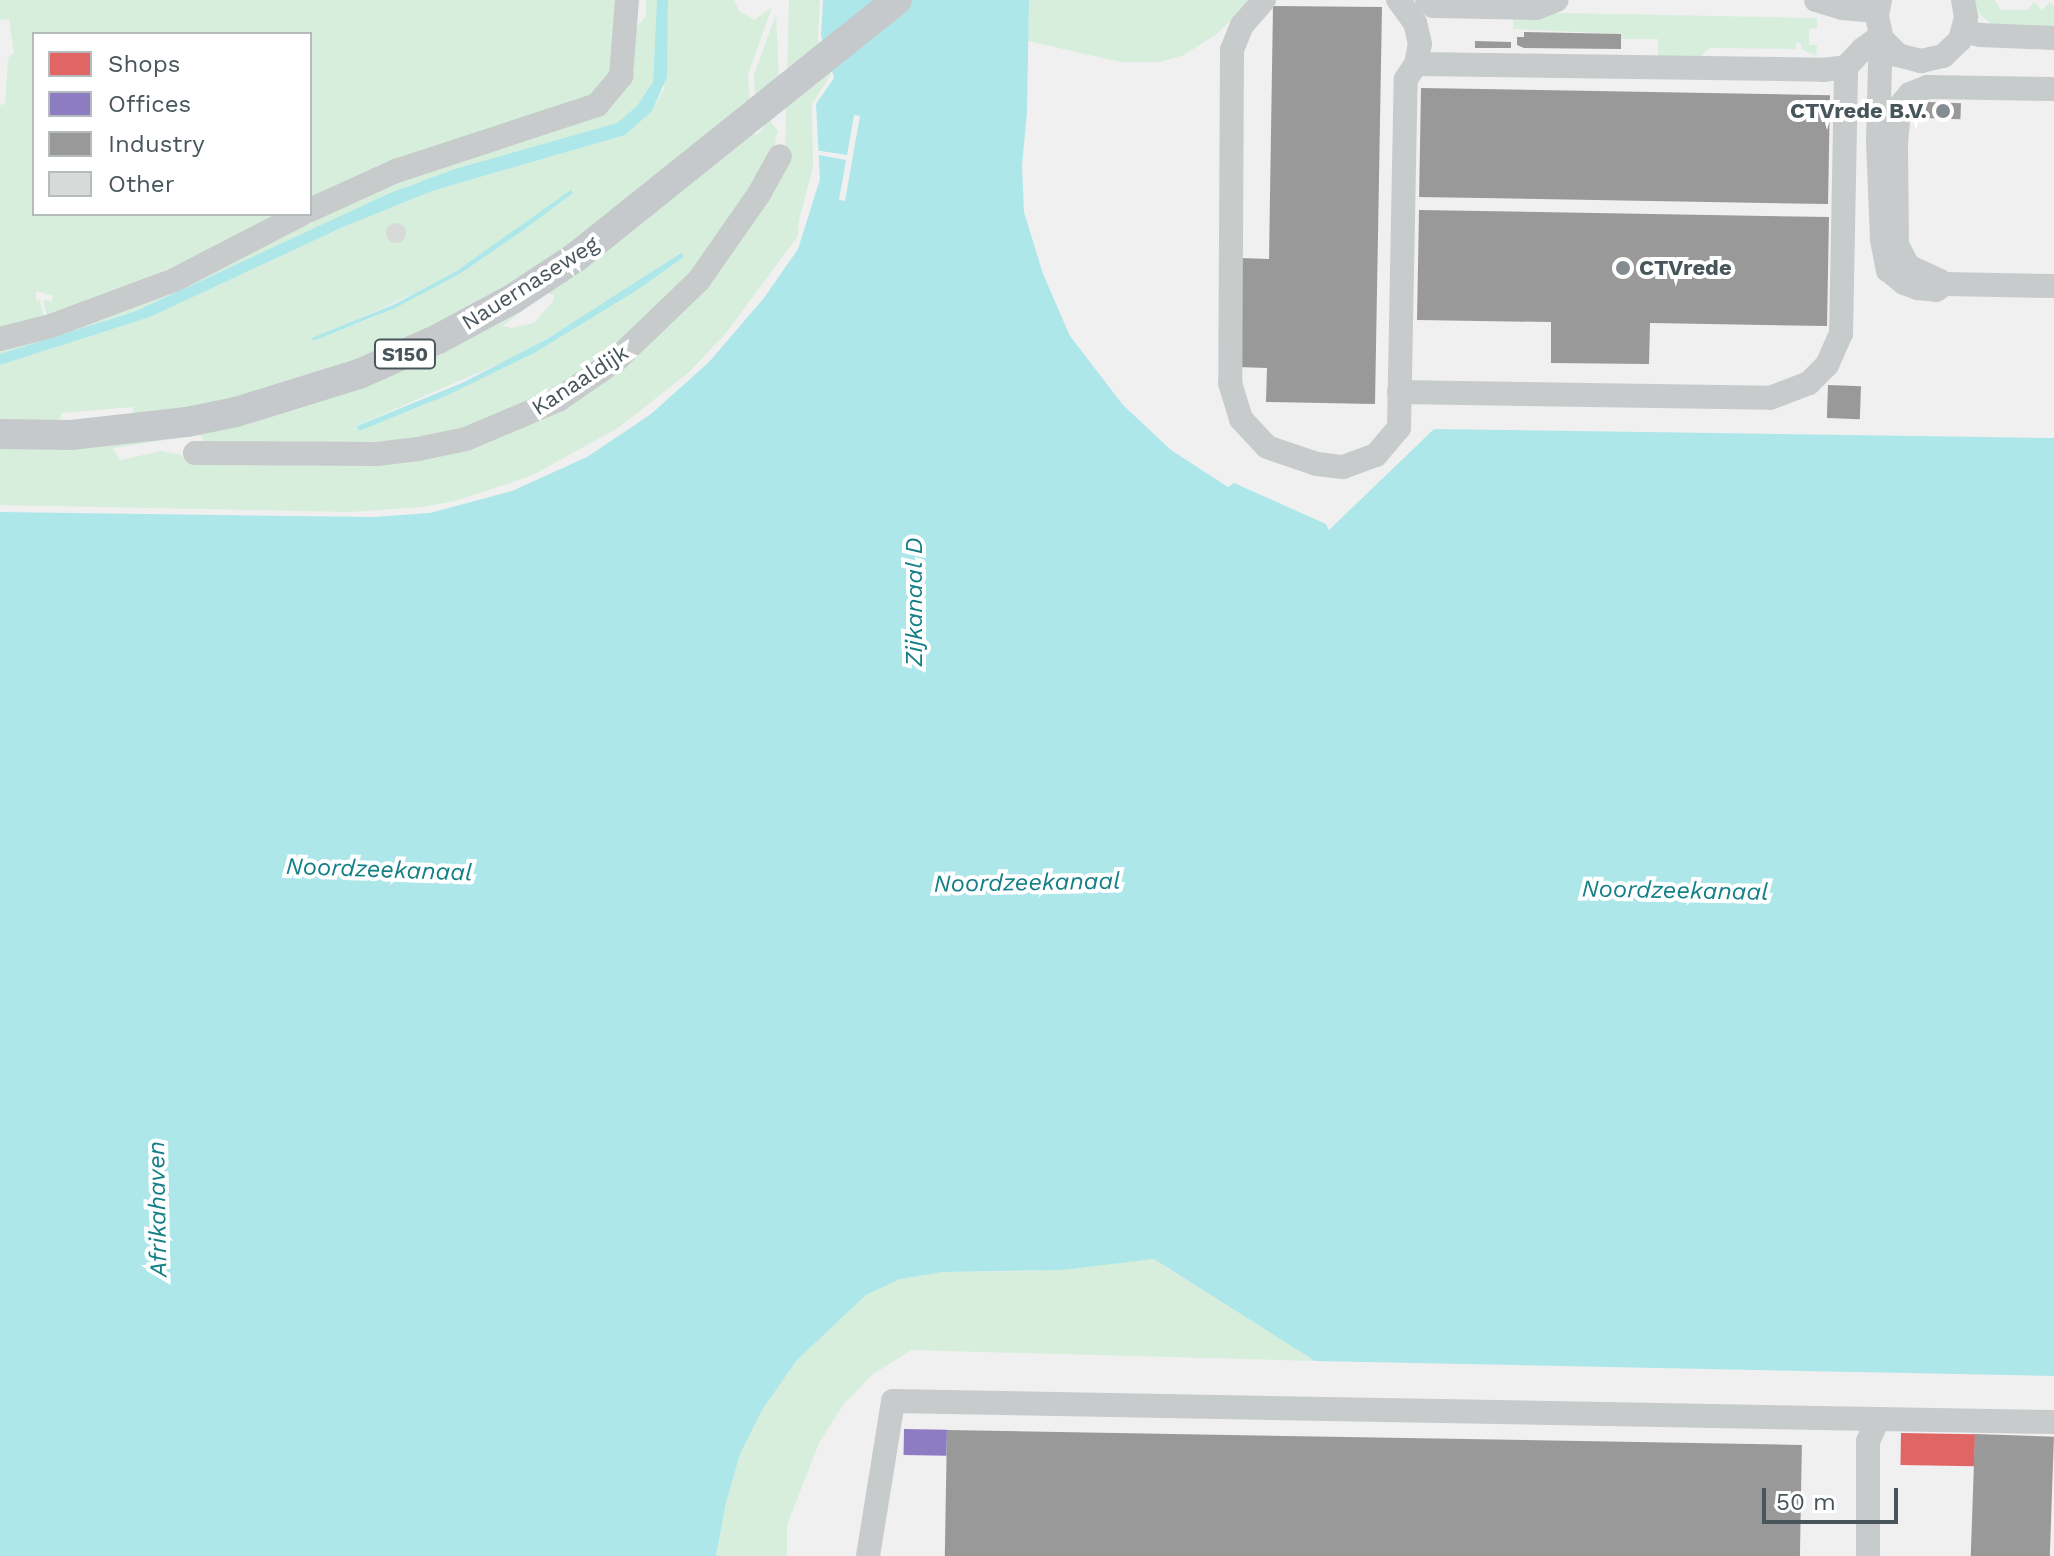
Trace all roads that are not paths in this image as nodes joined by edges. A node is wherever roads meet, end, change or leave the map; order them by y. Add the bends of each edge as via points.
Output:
1 (627, 0) edge
2 (897, 0) edge
3 (1264, 0) edge
4 (1398, 0) edge
5 (1427, 0) edge
6 (1557, 0) edge
7 (1816, 0) edge
8 (1963, 0) edge
9 (1878, 5) edge
10 (1963, 31) junction
11 (2054, 38) edge
12 (1885, 42) junction
13 (1416, 64) junction
14 (1846, 67) junction
15 (2054, 89) edge
16 (780, 156) dead end
17 (312, 209) edge
18 (298, 216) edge
19 (1945, 284) junction
20 (2054, 286) edge
21 (0, 339) edge
22 (1399, 392) junction
23 (0, 434) edge
24 (195, 453) dead end
25 (1878, 1419) junction
26 (2054, 1422) edge
27 (868, 1556) edge
28 (1868, 1556) edge

1 - 17 street via 621,76 597,105 396,171
2 - 23 main road, Nauernaseweg / S150 via 564,265 477,319 399,357 280,400 187,422 71,435
3 - 22 street via 1242,25 1232,50 1227,357 1236,408 1267,447 1304,461 1343,467 1376,455 1393,438 1399,428
4 - 13 street via 1419,33
5 - 6 street via 1433,6 1536,8
7 - 9 street via 1842,8
8 - 10 street
9 - 12 street
10 - 11 street
10 - 12 street via 1953,49 1932,60 1909,60
12 - 14 street via 1863,49
12 - 19 street via 1879,76 1883,251 1888,270 1904,283 1936,290
13 - 14 street
13 - 22 street via 1406,79
14 - 22 street via 1841,334 1827,365 1809,383 1770,398
15 - 19 street via 1927,87 1910,94 1899,107 1897,244 1908,266
16 - 24 street, Kanaaldijk via 699,280 616,360 558,400 466,439 418,449 377,454
18 - 21 street via 174,280 51,326
19 - 20 street
25 - 26 street
25 - 27 street via 893,1401
25 - 28 street via 1868,1441

